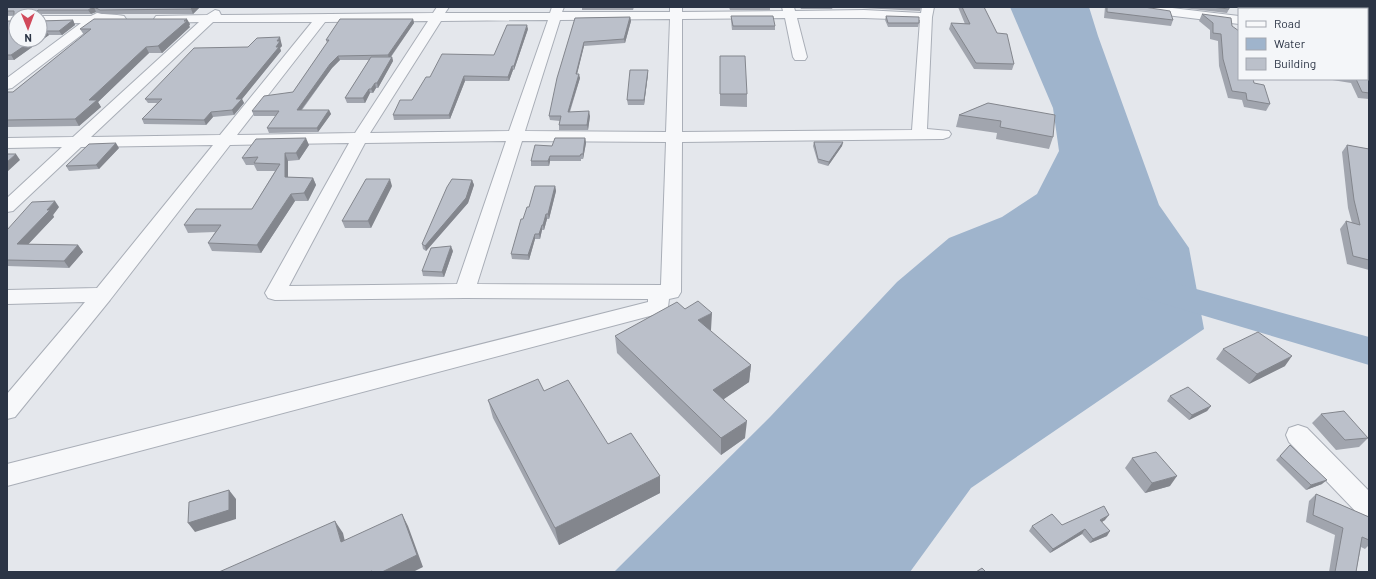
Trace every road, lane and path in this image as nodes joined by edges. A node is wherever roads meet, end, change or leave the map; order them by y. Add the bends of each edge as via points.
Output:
1 (110, 7) edge
2 (223, 7) edge
3 (1134, 7) edge
4 (676, 11) edge
5 (789, 11) edge
6 (440, 12) edge
7 (557, 12) edge
8 (927, 12) edge
9 (321, 18) junction
10 (94, 19) junction
11 (133, 19) edge
12 (148, 19) edge
13 (210, 19) junction
14 (48, 20) edge
15 (1238, 20) edge
16 (800, 57) dead end
17 (7, 85) edge
18 (919, 134) junction
19 (943, 134) dead end
20 (516, 136) junction
21 (674, 137) junction
22 (359, 139) junction
23 (225, 140) junction
24 (77, 142) junction
25 (7, 143) edge
26 (7, 207) edge
27 (464, 291) junction
28 (659, 292) junction
29 (103, 295) junction
30 (7, 297) edge
31 (7, 410) edge
32 (1298, 435) dead end
33 (7, 474) edge
34 (1369, 508) edge

1 - 10 street
2 - 13 street
3 - 15 street
4 - 5 street
4 - 7 street
4 - 21 street
5 - 8 street via 864,14
5 - 16 street
6 - 7 street
6 - 9 street
6 - 22 street
7 - 20 street
8 - 18 street
9 - 13 street
9 - 23 street
10 - 11 street
10 - 14 street
10 - 17 street
12 - 13 street
13 - 24 street
18 - 19 street
18 - 21 street
20 - 21 street
20 - 22 street
20 - 27 street
21 - 28 street via 671,292
22 - 23 street
22 - 27 street via 275,293
23 - 24 street
23 - 29 street
24 - 25 street
24 - 26 street
27 - 28 street
28 - 33 street via 658,306
29 - 30 street
29 - 31 street
32 - 34 street

